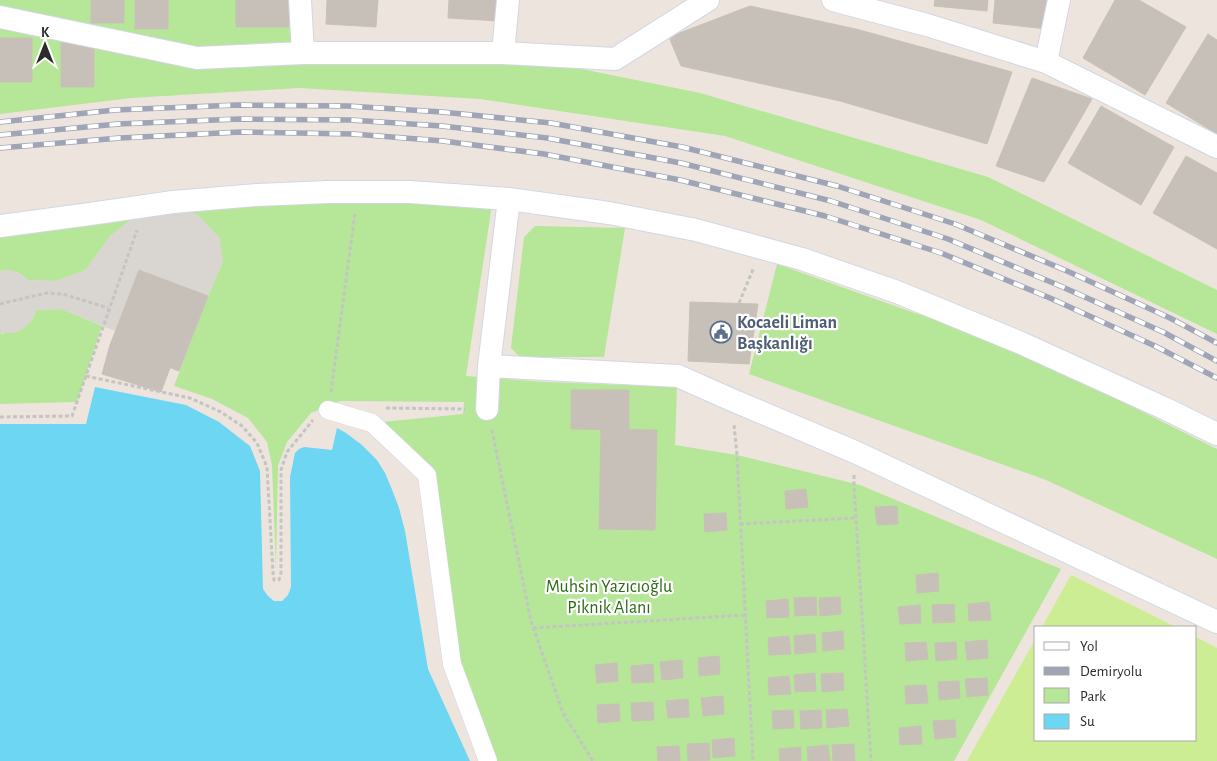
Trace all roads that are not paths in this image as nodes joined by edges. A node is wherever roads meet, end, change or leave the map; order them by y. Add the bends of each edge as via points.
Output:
1 (300, 0) edge
2 (508, 0) edge
3 (708, 0) edge
4 (833, 0) edge
5 (1059, 0) edge
6 (0, 17) edge
7 (303, 53) junction
8 (503, 53) junction
9 (1046, 62) junction
10 (1217, 147) edge
11 (510, 200) junction
12 (0, 226) edge
13 (489, 366) junction
14 (487, 409) road end
15 (328, 410) road end
16 (1217, 434) edge
17 (1217, 622) edge
18 (488, 761) edge

1 - 7 street
2 - 8 street
3 - 8 street via 615,59
4 - 9 street
5 - 9 street
6 - 7 street via 198,58
7 - 8 street
9 - 10 street
11 - 12 street via 410,192 257,195 174,202
11 - 13 street
11 - 16 street via 609,213 696,230 802,258 1021,343
13 - 14 street
13 - 17 street via 678,376 855,452
15 - 18 street via 372,423 427,476 452,664

